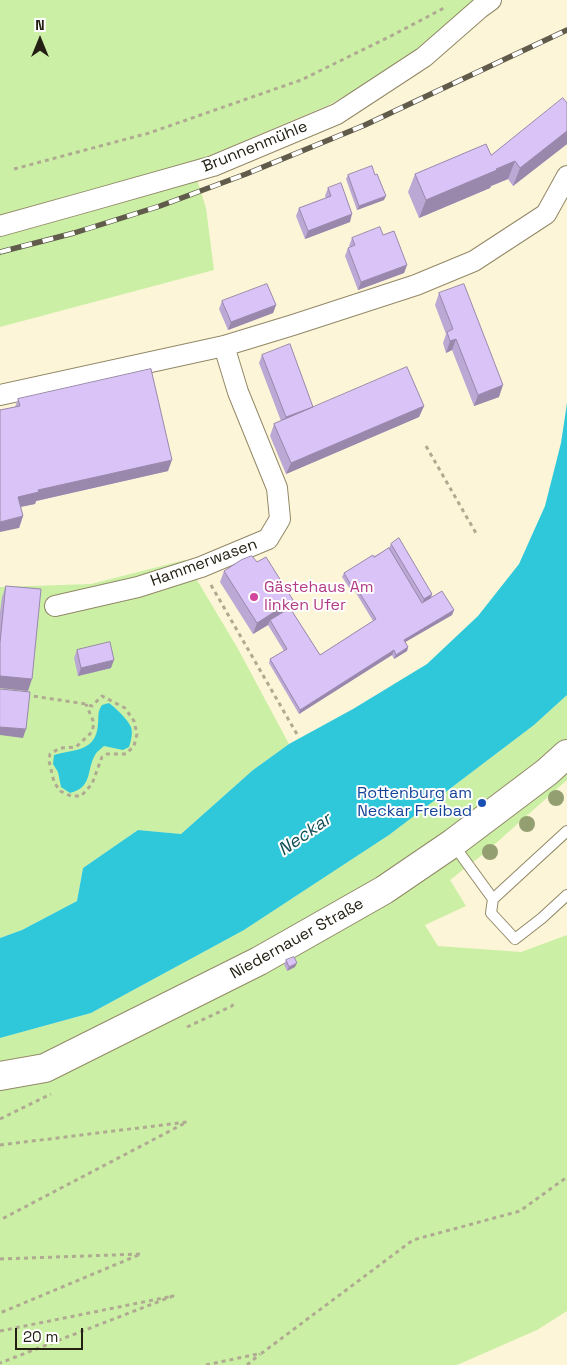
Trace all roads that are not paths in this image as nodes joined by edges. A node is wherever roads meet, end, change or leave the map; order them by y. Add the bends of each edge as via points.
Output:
1 (486, 4) edge
2 (567, 176) edge
3 (0, 226) edge
4 (224, 346) junction
5 (0, 395) edge
6 (56, 606) dead end
7 (567, 754) edge
8 (567, 831) edge
9 (453, 843) junction
10 (567, 895) edge
11 (493, 899) junction
12 (0, 1076) edge

1 - 3 street, Brunnenmühle via 424,57 337,114 213,166
2 - 4 street via 546,214 474,261 416,285
4 - 5 street
4 - 6 street, Hammerwasen via 238,392 277,488 280,519 268,540 201,568
7 - 9 main road, Niedernauer Straße
8 - 11 lane
9 - 11 lane
9 - 12 main road, Niedernauer Straße via 384,890 258,961 44,1068
10 - 11 lane via 515,939 491,912

